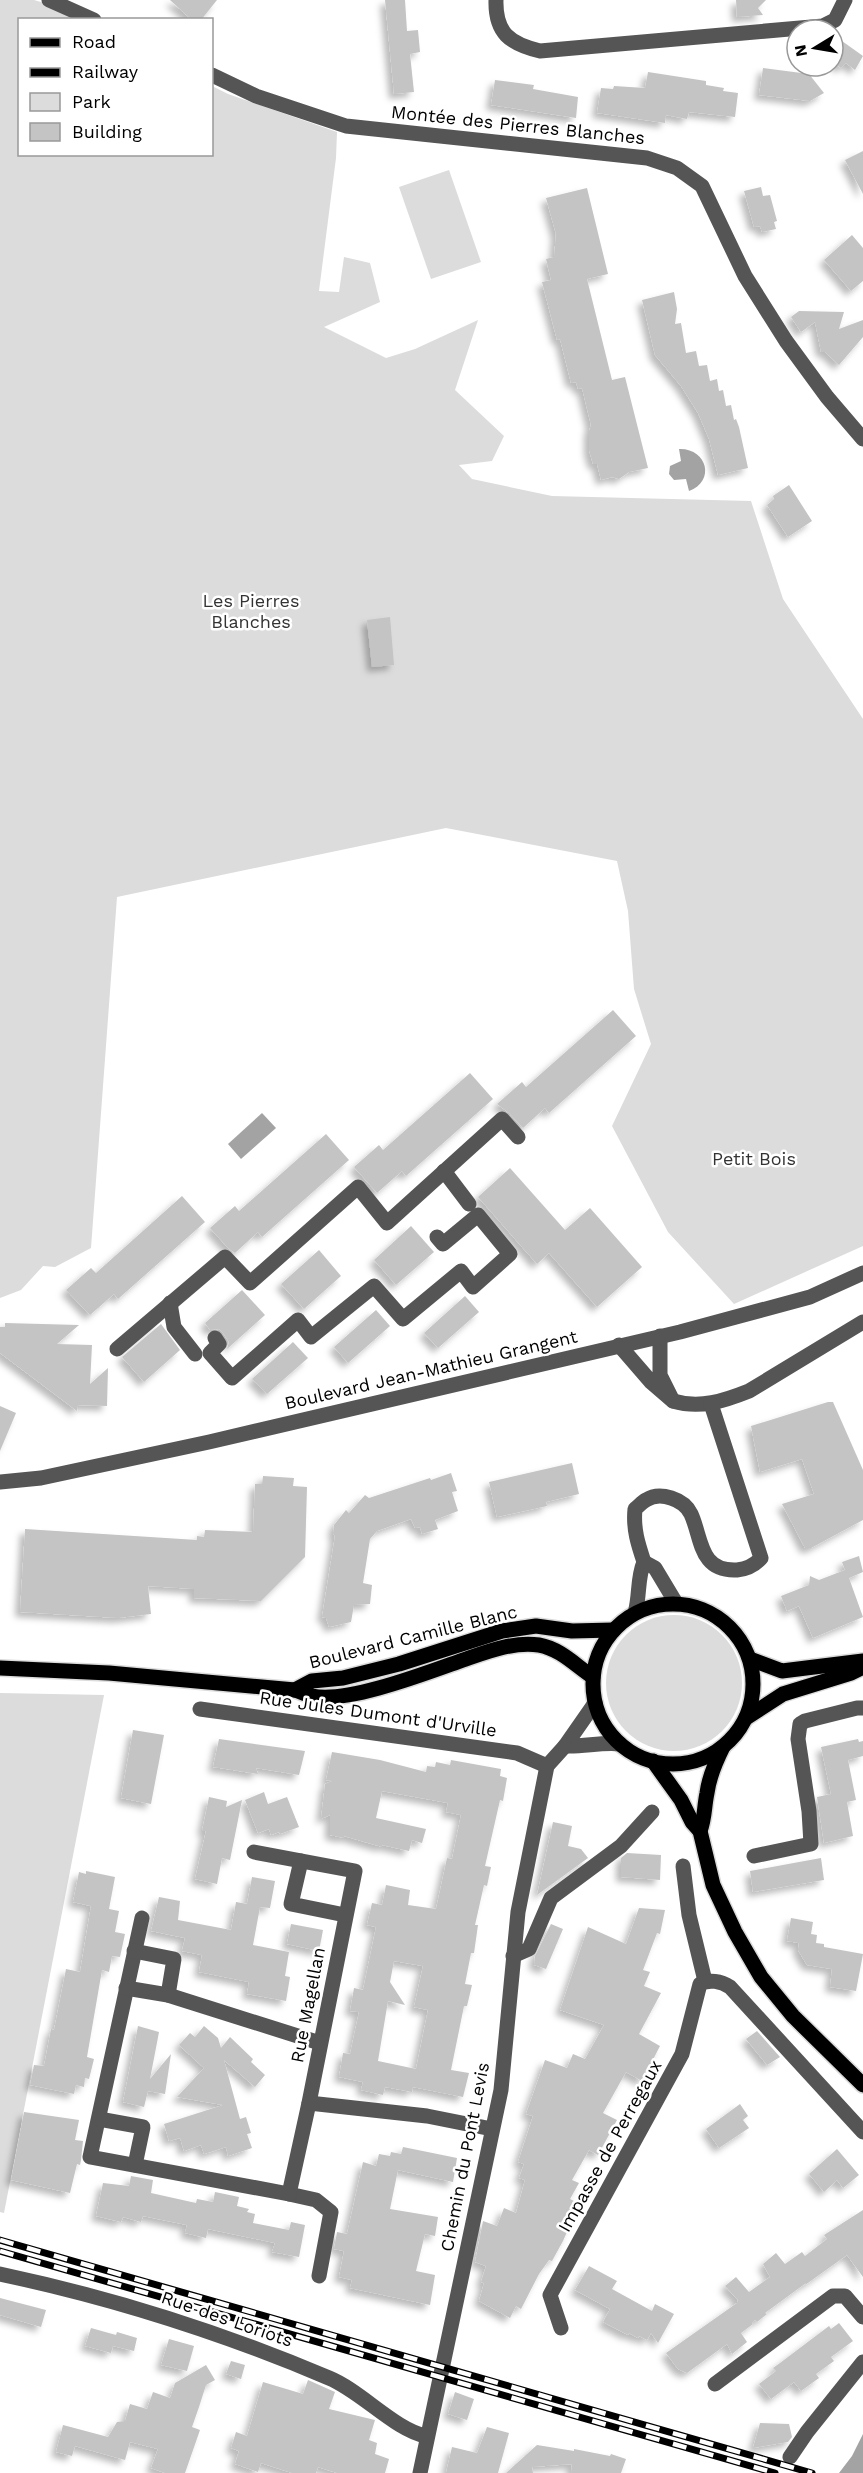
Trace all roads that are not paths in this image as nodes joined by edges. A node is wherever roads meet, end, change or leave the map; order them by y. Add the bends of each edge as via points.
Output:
1 (496, 0) edge
2 (845, 0) edge
3 (59, 2) edge
4 (90, 18) edge
5 (213, 75) edge
6 (863, 439) edge
7 (519, 1137) dead end
8 (444, 1171) junction
9 (469, 1204) dead end
10 (437, 1237) dead end
11 (863, 1274) edge
12 (170, 1303) junction
13 (863, 1322) edge
14 (660, 1336) junction
15 (214, 1338) dead end
16 (619, 1345) junction
17 (117, 1349) dead end
18 (195, 1354) dead end
19 (673, 1401) junction
20 (711, 1404) junction
21 (1, 1482) edge
22 (644, 1562) junction
23 (676, 1603) junction
24 (635, 1613) junction
25 (614, 1630) junction
26 (750, 1659) junction
27 (863, 1661) edge
28 (863, 1667) edge
29 (0, 1668) edge
30 (593, 1677) junction
31 (295, 1690) junction
32 (596, 1703) junction
33 (200, 1708) dead end
34 (863, 1708) edge
35 (746, 1718) junction
36 (620, 1744) junction
37 (565, 1746) junction
38 (723, 1747) junction
39 (652, 1761) junction
40 (547, 1766) junction
41 (652, 1812) dead end
42 (700, 1831) junction
43 (255, 1852) dead end
44 (754, 1856) dead end
45 (301, 1861) junction
46 (683, 1866) dead end
47 (345, 1915) junction
48 (142, 1918) dead end
49 (134, 1951) junction
50 (513, 1956) junction
51 (705, 1981) junction
52 (126, 1988) junction
53 (168, 1995) junction
54 (320, 2043) junction
55 (863, 2085) edge
56 (309, 2103) junction
57 (99, 2119) junction
58 (492, 2129) junction
59 (863, 2133) edge
60 (135, 2165) junction
61 (289, 2194) junction
62 (0, 2274) edge
63 (319, 2276) dead end
64 (863, 2317) edge
65 (561, 2328) dead end
66 (863, 2362) edge
67 (716, 2384) dead end
68 (426, 2436) junction
69 (790, 2457) dead end
70 (420, 2473) edge

1 - 2 street via 495,11 504,34 518,46 540,51 823,26 836,20
3 - 4 street
5 - 6 street, Montée des Pierres Blanches via 256,96 346,126 647,158 677,168 702,186 745,276 786,341
7 - 8 street via 502,1119
8 - 9 street
8 - 12 street via 387,1223 358,1187 249,1282 225,1257
10 - 15 street via 442,1244 478,1215 510,1254 473,1287 461,1271 403,1319 374,1286 311,1336 298,1320 232,1378 210,1353 219,1344
11 - 14 street, Boulevard Jean-Mathieu Grangent via 810,1297
12 - 17 street
12 - 18 street via 174,1327
13 - 20 street via 749,1391
14 - 16 street, Boulevard Jean-Mathieu Grangent
14 - 19 street via 660,1376
16 - 19 street
16 - 21 street, Boulevard Jean-Mathieu Grangent via 209,1442 41,1478
19 - 20 street
20 - 22 street via 761,1558 740,1570 710,1562 691,1513 669,1497 648,1498 635,1509 635,1536
22 - 23 street via 655,1568
22 - 24 street via 639,1572
23 - 24 main road via 655,1605
23 - 26 main road via 700,1608 722,1620 739,1637
24 - 25 main road
25 - 30 main road via 599,1652
25 - 31 main road, Boulevard Camille Blanc via 572,1631 536,1626 502,1631 399,1664 343,1678 312,1681
26 - 27 main road via 782,1671
26 - 35 main road via 753,1689
28 - 35 main road via 783,1694
29 - 31 main road, Boulevard Camille Blanc via 109,1673
30 - 31 main road, Boulevard Camille Blanc via 565,1655 539,1645 489,1652 404,1681 347,1695 314,1697
30 - 32 main road
32 - 36 main road via 605,1725
32 - 37 street
33 - 40 street, Rue Jules Dumont d'Urville via 518,1753
34 - 44 street via 800,1724 798,1739 811,1844
35 - 38 main road
36 - 37 street
36 - 39 main road
37 - 40 street
38 - 39 main road via 702,1759 677,1764
38 - 42 main road via 711,1775
39 - 42 main road
40 - 50 street, Chemin du Pont Levis
41 - 50 street via 621,1846 551,1898 529,1948
42 - 55 main road via 713,1885 761,1977 793,2016
43 - 45 street, Rue Magellan
45 - 47 street via 291,1904
45 - 47 street, Rue Magellan via 355,1871
46 - 51 street via 689,1915
47 - 54 street, Rue Magellan
48 - 49 street
49 - 52 street
49 - 53 street via 174,1959
50 - 58 street, Chemin du Pont Levis via 501,2090
51 - 59 street via 730,1987
51 - 65 street, Impasse de Perregaux via 697,1990 682,2054 550,2295
52 - 53 street
52 - 57 street
53 - 54 street
54 - 56 street, Rue Magellan
56 - 58 street via 427,2116
56 - 61 street, Rue Magellan
57 - 60 street via 143,2127
57 - 60 street via 90,2157
58 - 68 street, Chemin du Pont Levis
60 - 61 street
61 - 63 street via 316,2200 331,2212
62 - 68 street, Rue des Loriots via 165,2317 278,2356 347,2387 412,2431
64 - 67 street via 845,2296 833,2296
66 - 69 street
68 - 70 street, Chemin du Pont Levis

